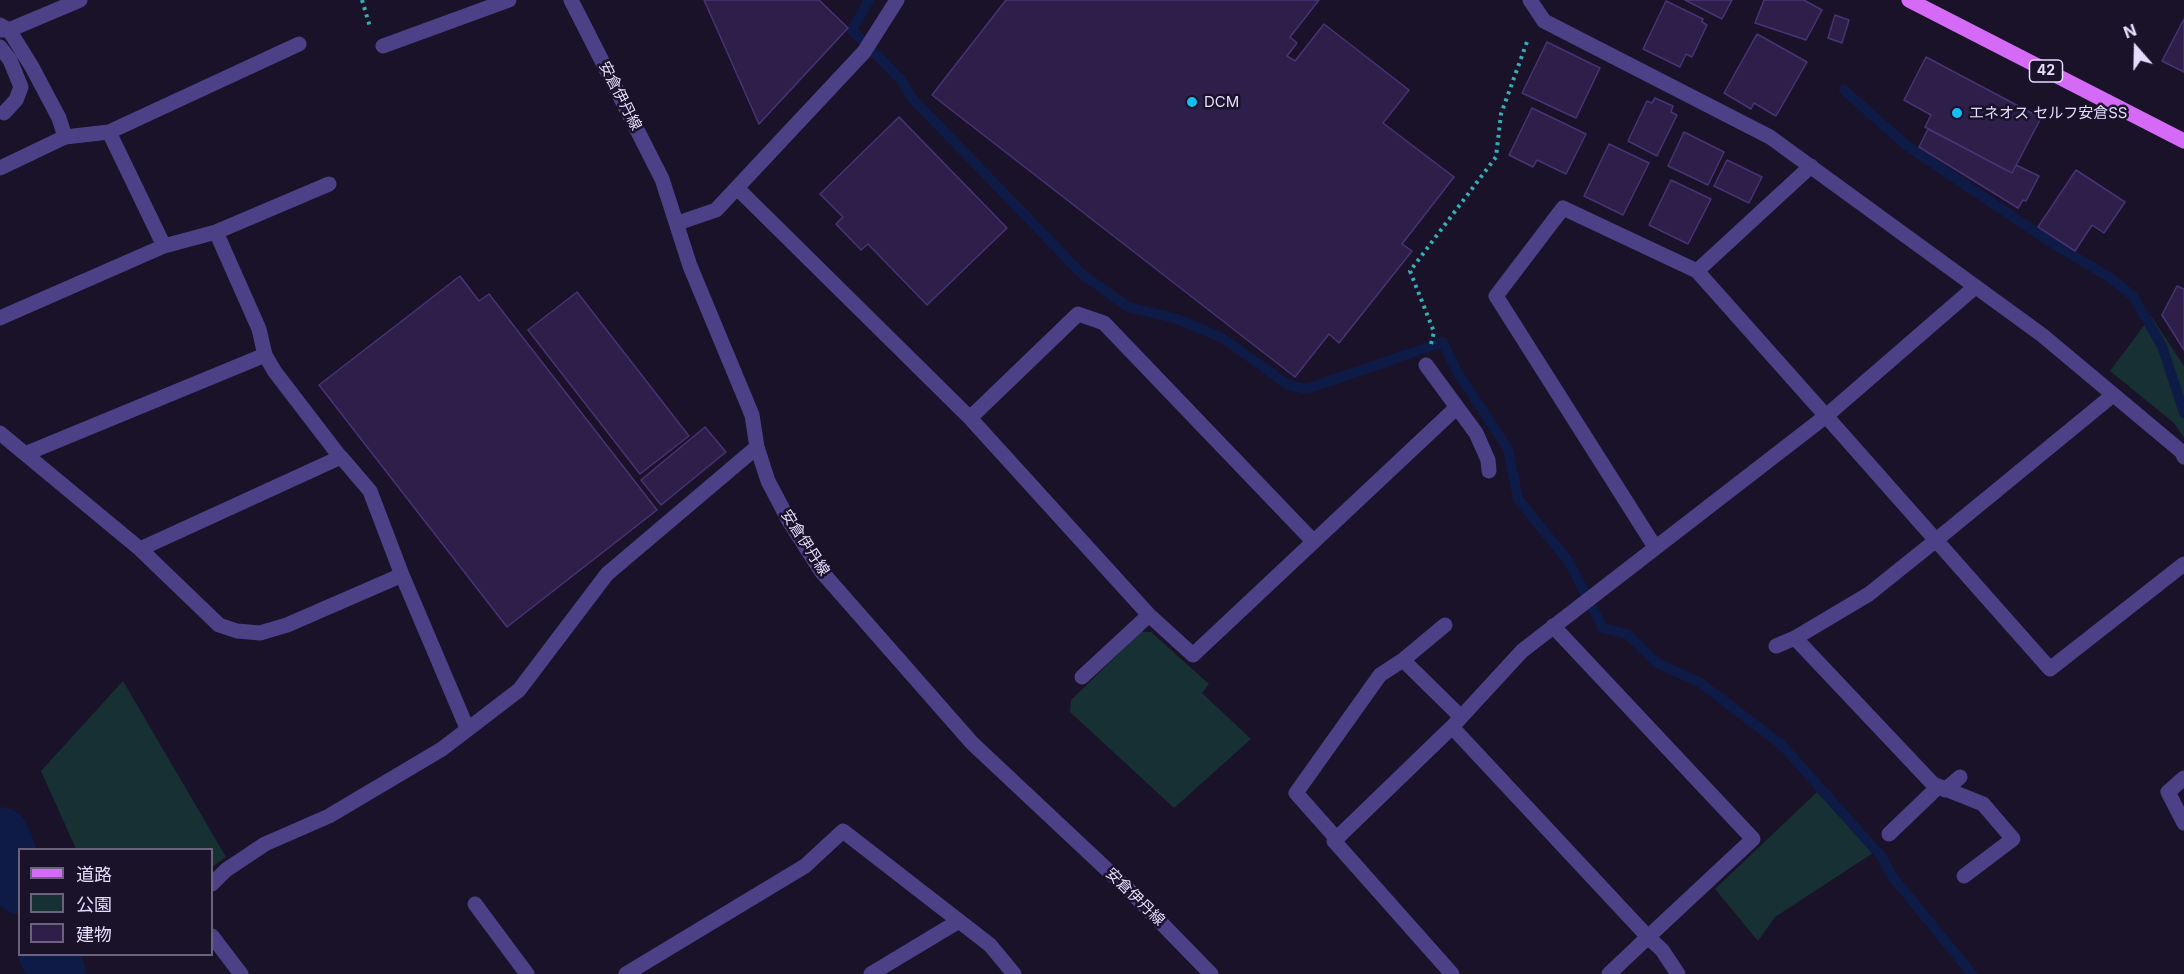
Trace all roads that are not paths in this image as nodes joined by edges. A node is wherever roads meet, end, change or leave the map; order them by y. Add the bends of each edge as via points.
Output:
1 (80, 0) edge
2 (508, 0) edge
3 (571, 0) edge
4 (897, 0) edge
5 (1530, 0) edge
6 (1909, 0) edge
7 (3, 28) edge
8 (299, 44) dead end
9 (383, 46) dead end
10 (0, 47) edge
11 (4, 113) dead end
12 (109, 132) junction
13 (65, 137) junction
14 (2184, 141) edge
15 (1811, 166) junction
16 (0, 168) edge
17 (329, 184) dead end
18 (737, 188) junction
19 (678, 223) junction
20 (216, 232) junction
21 (164, 246) junction
22 (1697, 271) junction
23 (1975, 287) junction
24 (0, 318) edge
25 (265, 355) junction
26 (1426, 365) road end
27 (2113, 395) junction
28 (1456, 408) junction
29 (1826, 416) junction
30 (970, 418) junction
31 (0, 433) edge
32 (757, 447) junction
33 (25, 454) junction
34 (2184, 457) edge
35 (341, 458) junction
36 (1489, 471) dead end
37 (1313, 541) junction
38 (1935, 541) junction
39 (1655, 547) junction
40 (140, 549) junction
41 (2184, 564) edge
42 (402, 575) junction
43 (1149, 615) junction
44 (1445, 625) dead end
45 (1553, 626) junction
46 (1795, 638) junction
47 (1776, 646) dead end
48 (1403, 660) junction
49 (1082, 677) dead end
50 (1456, 722) junction
51 (467, 728) junction
52 (1960, 777) dead end
53 (2184, 778) edge
54 (1942, 789) junction
55 (2184, 823) edge
56 (1889, 834) dead end
57 (1336, 838) junction
58 (1964, 876) dead end
59 (213, 883) edge
60 (475, 904) dead end
61 (959, 921) junction
62 (213, 937) edge
63 (1648, 937) junction
64 (241, 974) edge
65 (527, 974) edge
66 (626, 974) edge
67 (871, 974) edge
68 (1014, 974) edge
69 (1211, 974) edge
70 (1452, 974) edge
71 (1609, 974) edge
72 (1678, 974) edge

1 - 7 street
2 - 9 street
3 - 19 street, 安倉伊丹線 via 662,179
4 - 18 street via 864,52
5 - 15 street via 1544,21 1770,137
6 - 14 main road, 42
7 - 13 street via 59,118
8 - 12 street
10 - 11 street via 21,87
12 - 13 street
12 - 21 street
13 - 16 street
15 - 22 street
15 - 23 street
17 - 20 street
18 - 19 street via 716,210
18 - 30 street
19 - 32 street, 安倉伊丹線 via 690,266 752,415
20 - 21 street
20 - 25 street via 259,329
21 - 24 street
22 - 29 street
22 - 39 street via 1563,208 1496,296
23 - 27 street via 2042,335
23 - 29 street
25 - 33 street
25 - 35 street
26 - 28 street
27 - 34 street
27 - 38 street
28 - 36 street via 1476,433
28 - 37 street
29 - 38 street
29 - 39 street
30 - 37 street via 1078,314 1104,323
30 - 43 street
31 - 33 street
32 - 51 street via 607,574 519,690
32 - 69 street, 安倉伊丹線 via 768,481 789,521 821,571 867,626 972,743
33 - 40 street
35 - 40 street
35 - 42 street via 370,491
37 - 43 street via 1193,655
38 - 41 street via 2050,669
38 - 46 street via 1869,594
39 - 45 street
40 - 42 street via 219,625 237,631 260,633 287,625
42 - 51 street
43 - 49 street
44 - 48 street
45 - 50 street via 1522,651
45 - 63 street via 1753,839
46 - 47 street
46 - 54 street
48 - 50 street
48 - 57 street via 1380,675 1296,793
50 - 57 street
50 - 63 street
51 - 59 street via 442,749 329,816 265,844
52 - 54 street
53 - 55 street via 2168,792
54 - 56 street
54 - 58 street via 1983,804 2017,844
57 - 70 street via 1334,841
60 - 65 street
61 - 66 street via 843,831 805,866
61 - 67 street
61 - 68 street via 990,945
62 - 64 street
63 - 71 street
63 - 72 street

